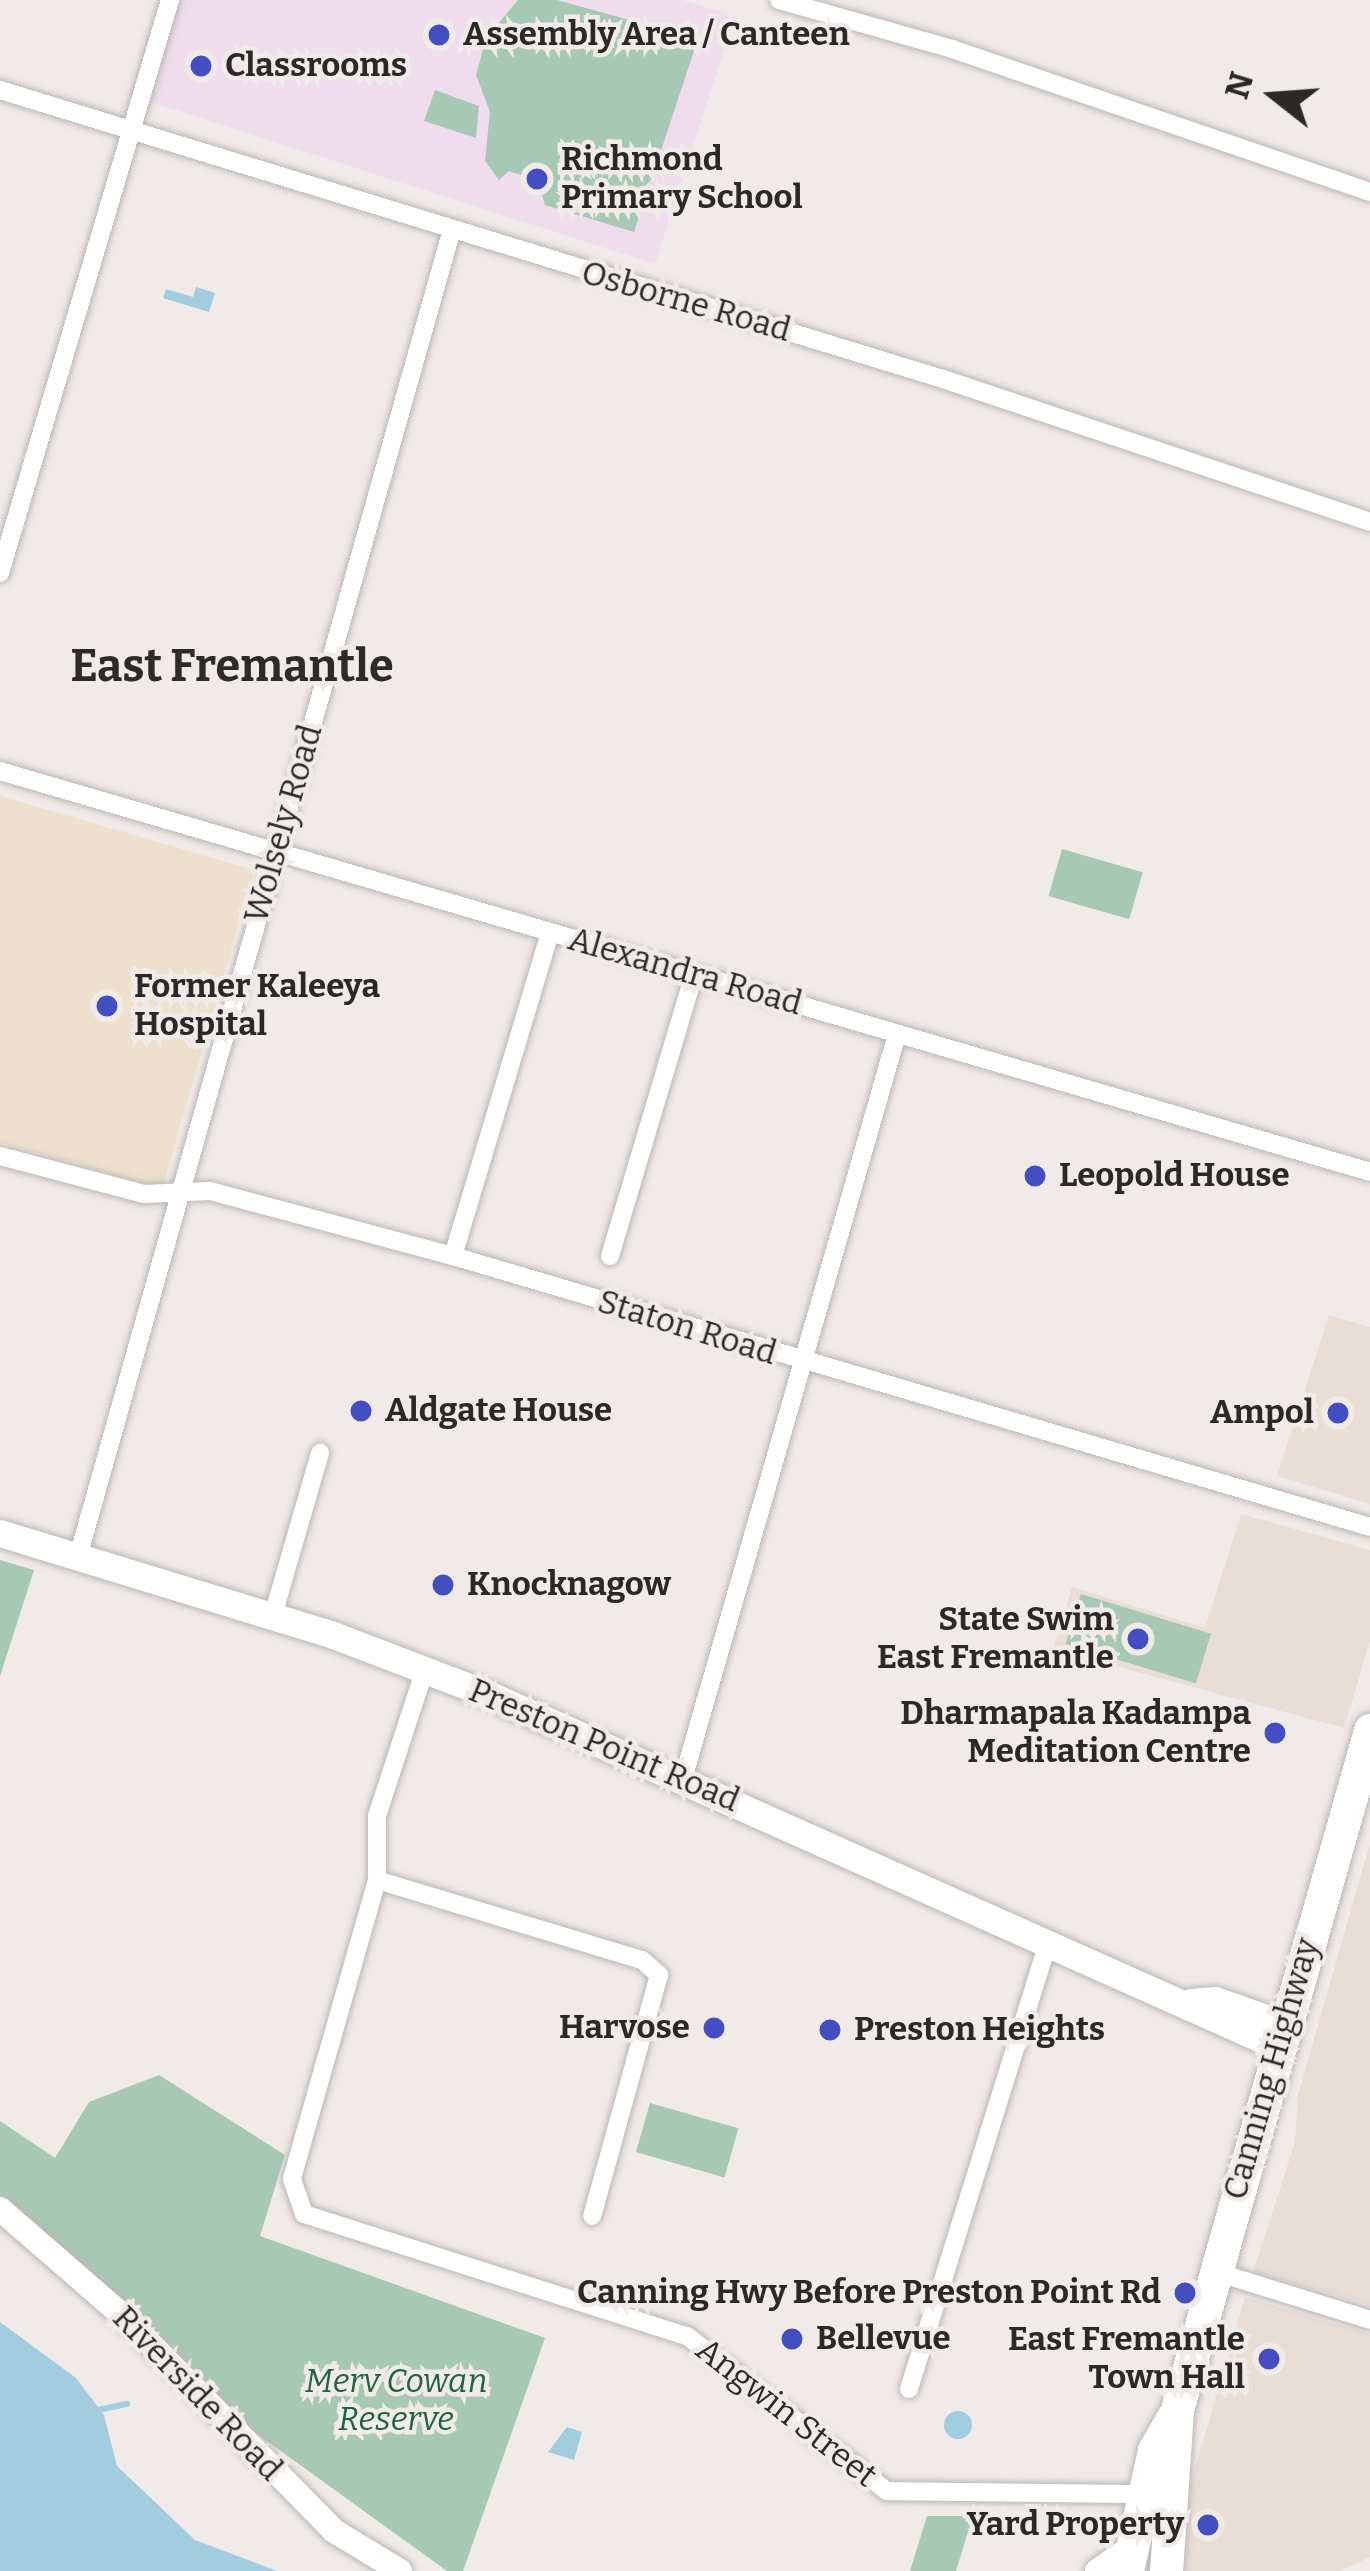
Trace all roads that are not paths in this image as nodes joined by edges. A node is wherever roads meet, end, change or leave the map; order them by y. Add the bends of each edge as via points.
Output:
1 (170, 0) edge
2 (778, 0) edge
3 (0, 90) edge
4 (132, 129) junction
5 (1370, 192) edge
6 (452, 229) junction
7 (1370, 522) edge
8 (0, 573) edge
9 (0, 771) edge
10 (276, 852) junction
11 (550, 932) junction
12 (694, 974) junction
13 (897, 1034) junction
14 (0, 1156) edge
15 (1370, 1172) edge
16 (180, 1193) junction
17 (453, 1256) junction
18 (610, 1256) dead end
19 (805, 1364) junction
20 (320, 1453) dead end
21 (1370, 1527) edge
22 (0, 1533) edge
23 (78, 1557) junction
24 (273, 1615) junction
25 (425, 1670) junction
26 (1370, 1730) edge
27 (683, 1779) junction
28 (377, 1880) junction
29 (1049, 1940) junction
30 (1280, 2035) junction
31 (0, 2209) edge
32 (592, 2216) dead end
33 (0, 2221) edge
34 (1213, 2271) junction
35 (1370, 2320) edge
36 (909, 2389) dead end
37 (1177, 2410) junction
38 (1142, 2494) junction
39 (1129, 2560) edge
40 (369, 2571) edge
41 (400, 2571) edge
42 (1097, 2571) edge
43 (1166, 2571) edge

1 - 4 street
2 - 5 street via 952,49
3 - 4 street, Osborne Road
4 - 6 street, Osborne Road
4 - 8 street
6 - 7 street, Osborne Road via 943,379
6 - 10 street, Wolsely Road
9 - 10 street, Alexandra Road
10 - 11 street, Alexandra Road
10 - 16 street, Wolsely Road
11 - 12 street, Alexandra Road
11 - 17 street
12 - 13 street, Alexandra Road
12 - 18 street
13 - 15 street, Alexandra Road
13 - 19 street
14 - 16 street, Staton Road via 144,1194
16 - 17 street, Staton Road via 210,1191
16 - 23 street, Wolsely Road
17 - 19 street, Staton Road
19 - 21 street, Staton Road
19 - 27 street
20 - 24 street
22 - 23 main road, Preston Point Road
23 - 24 main road, Preston Point Road
24 - 25 main road, Preston Point Road
25 - 27 main road, Preston Point Road
25 - 28 street via 376,1816
26 - 30 highway, Canning Highway
27 - 29 main road, Preston Point Road
28 - 32 street via 655,1969 661,1984
28 - 38 street, Angwin Street via 292,2179 304,2214 687,2336 887,2491
29 - 30 main road, Preston Point Road via 1191,2002 1215,2000
29 - 36 street
30 - 34 highway, Canning Highway
31 - 41 street, Riverside Road via 123,2316 334,2531
33 - 40 street, Riverside Road via 69,2278 326,2541
34 - 35 street
34 - 37 highway, Canning Highway
37 - 38 highway, Canning Highway
37 - 43 highway, Canning Highway
38 - 39 highway, Canning Highway
39 - 42 street

